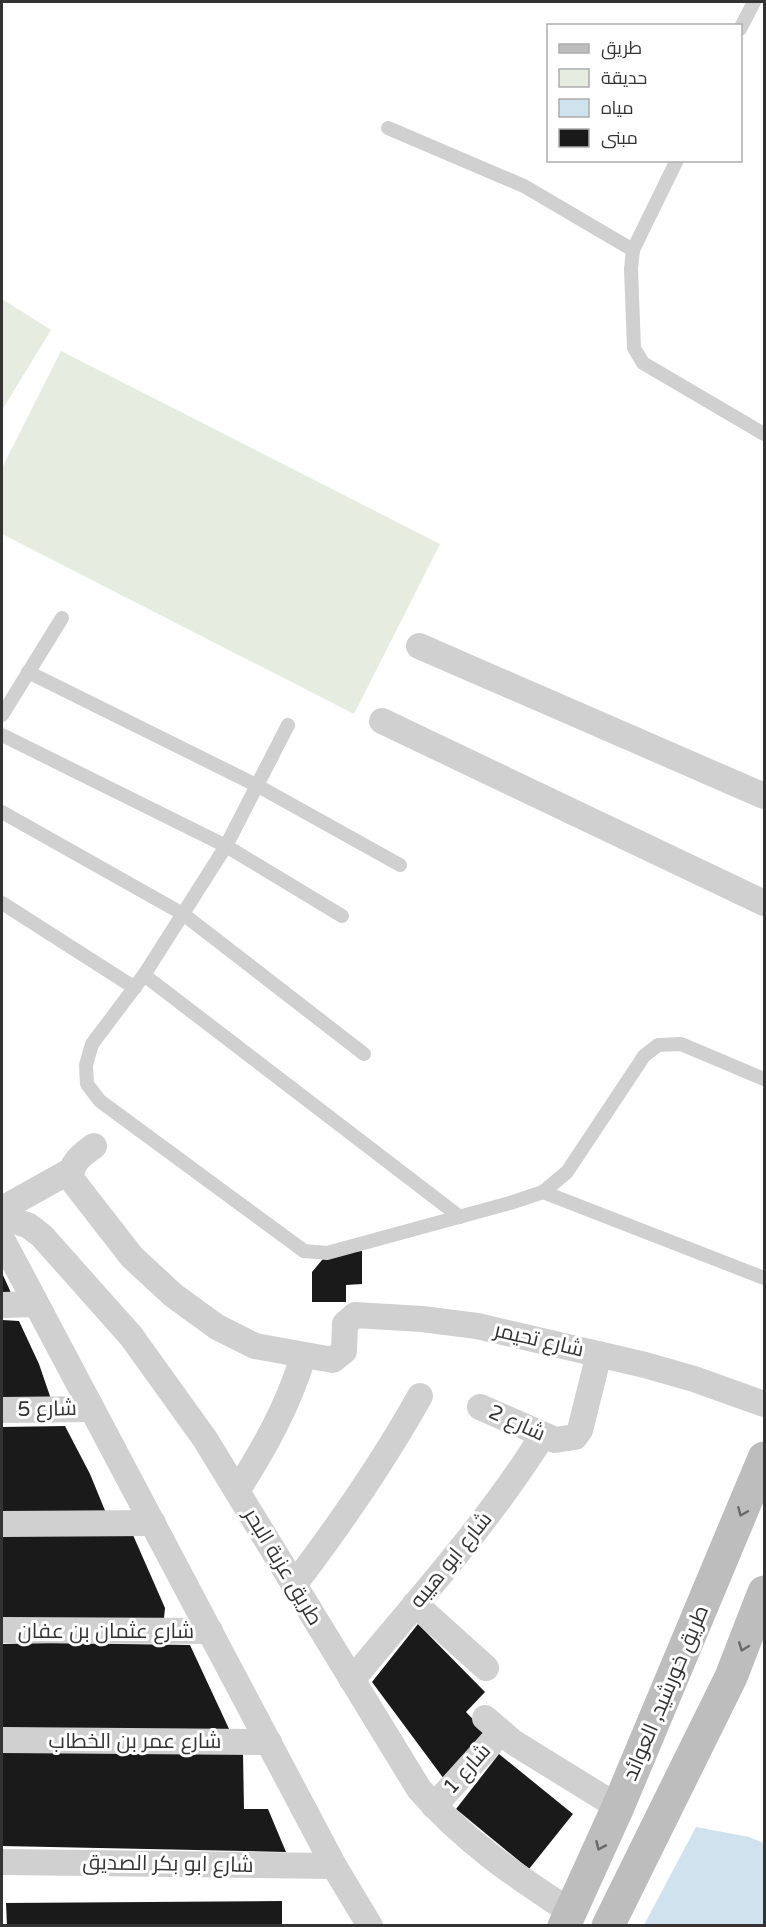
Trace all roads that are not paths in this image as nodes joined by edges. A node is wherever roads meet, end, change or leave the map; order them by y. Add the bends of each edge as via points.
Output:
1 (754, 2) edge
2 (742, 27) edge
3 (388, 128) dead end
4 (676, 162) edge
5 (633, 250) junction
6 (765, 434) edge
7 (62, 618) dead end
8 (419, 646) dead end
9 (28, 672) junction
10 (2, 715) edge
11 (382, 721) dead end
12 (288, 725) dead end
13 (2, 735) edge
14 (258, 786) junction
15 (765, 796) edge
16 (2, 812) edge
17 (226, 846) junction
18 (400, 865) dead end
19 (2, 903) edge
20 (765, 903) edge
21 (183, 914) junction
22 (342, 916) dead end
23 (144, 975) junction
24 (135, 988) junction
25 (364, 1054) dead end
26 (765, 1079) edge
27 (94, 1146) dead end
28 (70, 1171) junction
29 (543, 1192) junction
30 (2, 1209) edge
31 (2, 1216) edge
32 (460, 1217) junction
33 (2, 1239) edge
34 (765, 1278) edge
35 (36, 1304) junction
36 (2, 1305) edge
37 (599, 1354) junction
38 (303, 1357) junction
39 (420, 1396) dead end
40 (765, 1404) edge
41 (480, 1407) dead end
42 (92, 1409) junction
43 (2, 1410) edge
44 (543, 1435) junction
45 (765, 1458) edge
46 (237, 1491) junction
47 (153, 1523) junction
48 (2, 1524) edge
49 (294, 1584) junction
50 (765, 1592) edge
51 (415, 1604) junction
52 (2, 1630) edge
53 (210, 1631) junction
54 (486, 1668) dead end
55 (352, 1680) junction
56 (2, 1740) edge
57 (268, 1742) junction
58 (434, 1806) junction
59 (618, 1808) junction
60 (2, 1862) edge
61 (334, 1866) junction
62 (567, 1919) edge
63 (370, 1926) edge
64 (608, 1926) edge

1 - 2 lane
3 - 5 lane via 524,186
4 - 5 lane
5 - 6 lane via 634,348 643,363
7 - 9 lane
8 - 15 street
9 - 10 lane
9 - 14 lane
11 - 20 street
12 - 14 lane
13 - 17 lane
14 - 17 lane
14 - 18 lane
16 - 21 lane
17 - 21 lane
17 - 22 lane
19 - 24 lane
21 - 23 lane
21 - 25 lane
23 - 24 lane
23 - 32 lane
24 - 32 lane via 92,1044 86,1065 87,1084 100,1101 304,1251 327,1253
26 - 29 lane via 681,1044 658,1045 644,1056 567,1172
27 - 28 street
28 - 30 street
28 - 38 street via 72,1180 132,1257 173,1295 216,1327 255,1346
29 - 32 lane
29 - 34 lane
31 - 46 street, طريق عزبة البحر via 29,1226 42,1236 131,1336 205,1438
33 - 35 street
35 - 36 street
35 - 42 street
37 - 38 street, شارع تحيمر via 457,1323 355,1315 345,1324 344,1351 340,1357
37 - 40 street, شارع تحيمر via 694,1379
37 - 44 street, شارع 2 via 580,1430 566,1440
38 - 46 street via 269,1440
39 - 49 street via 351,1511
41 - 44 street, شارع 2
42 - 43 street, شارع 5
42 - 47 street
44 - 51 street, شارع ابو هيبه via 502,1497
45 -> 59 main road, طريق خورشيد, العوائد
46 - 49 street, طريق عزبة البحر
47 - 48 street
47 - 53 street
49 - 55 street, طريق عزبة البحر
50 -> 64 main road via 731,1677
51 - 54 street
51 - 55 street, شارع ابو هيبه
52 - 53 street, شارع عثمان بن عفان
53 - 57 street
55 - 58 street, طريق عزبة البحر via 400,1760
56 - 57 street, شارع عمر بن الخطاب
57 - 61 street
58 - 59 street, شارع 1 via 492,1725
58 - 62 street, طريق عزبة البحر
59 -> 62 main road, طريق خورشيد, العوائد
60 - 61 street, شارع ابو بكر الصديق
61 - 63 street

